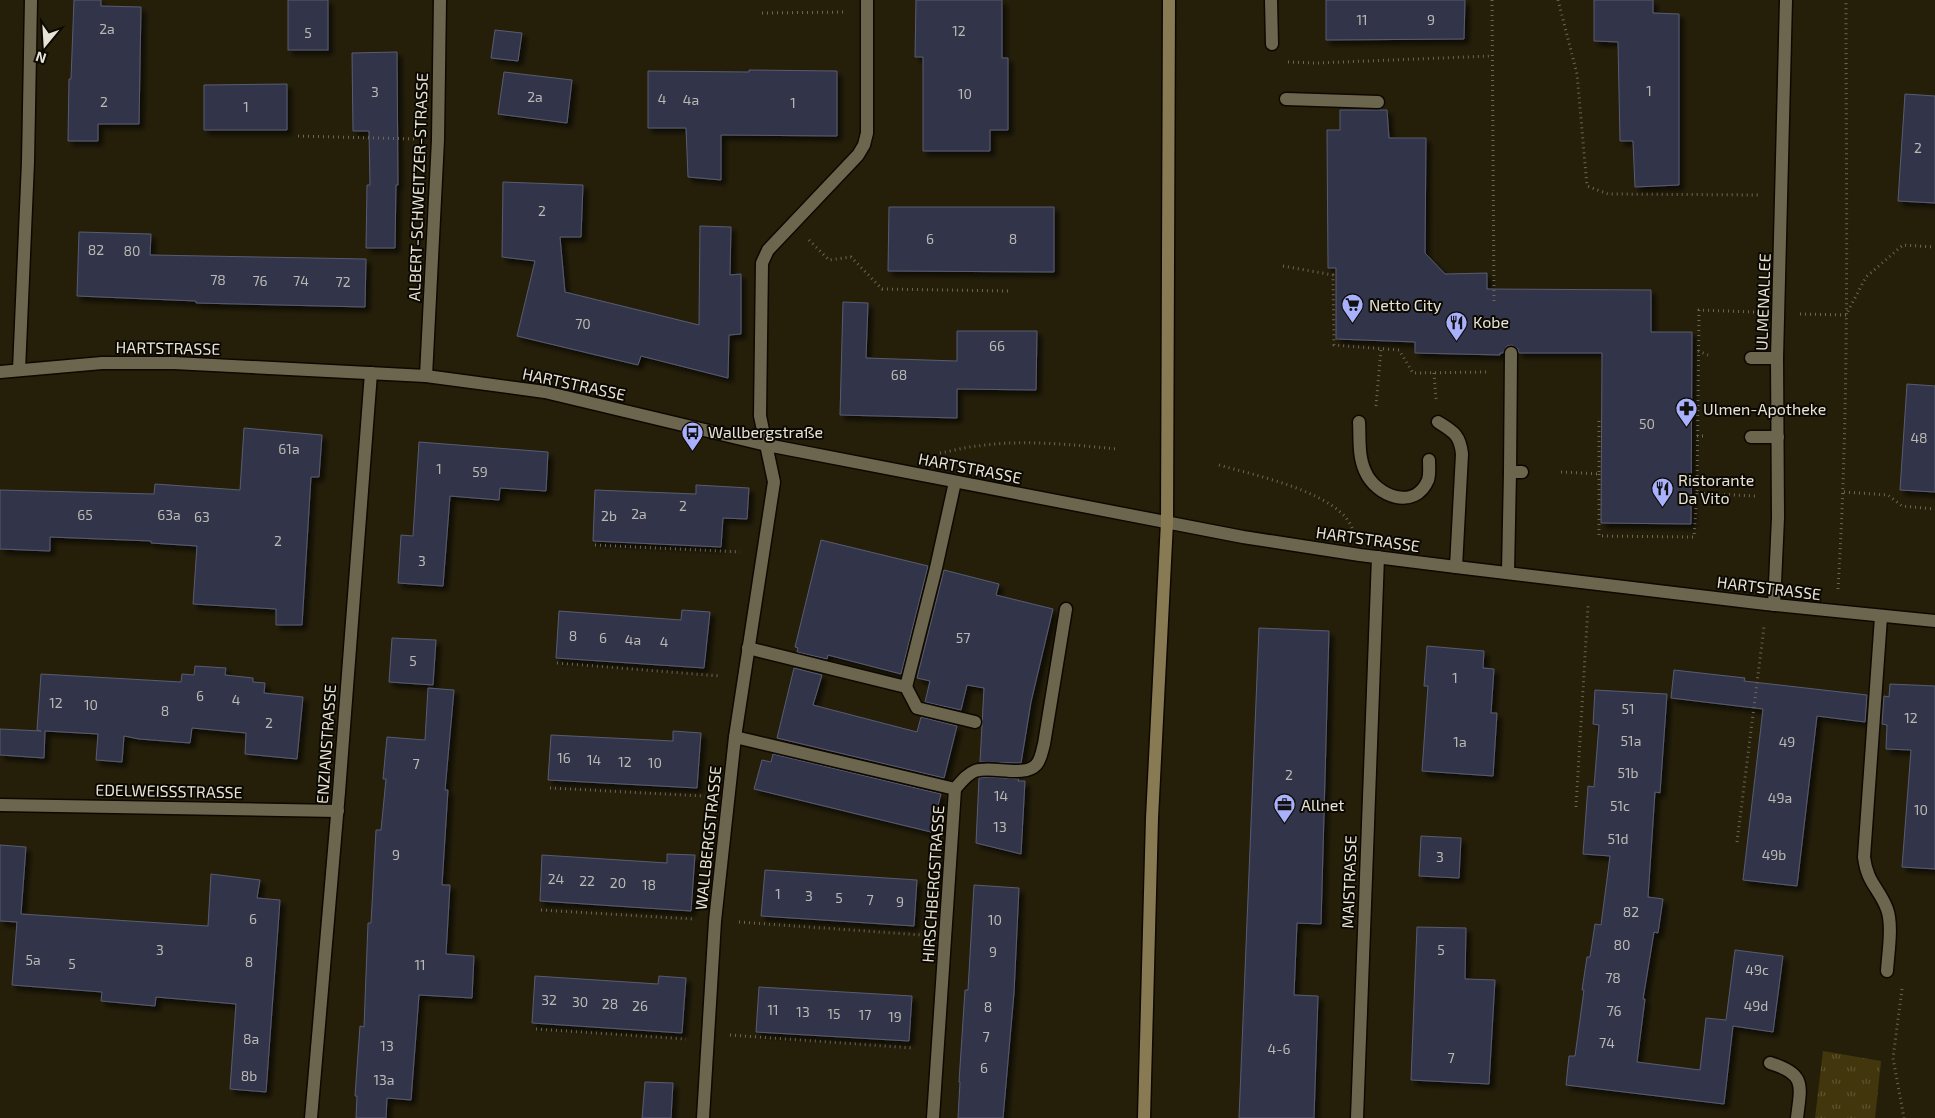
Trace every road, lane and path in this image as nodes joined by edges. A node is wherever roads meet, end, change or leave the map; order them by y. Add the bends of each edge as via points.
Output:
1 (31, 0) edge
2 (440, 0) edge
3 (1170, 0) edge
4 (1271, 0) edge
5 (1492, 0) edge
6 (1558, 0) edge
7 (1786, 0) edge
8 (1846, 0) edge
9 (867, 6) edge
10 (762, 13) dead end
11 (1272, 44) joint
12 (1492, 56) junction
13 (1286, 99) dead end
14 (1378, 102) dead end
15 (298, 136) dead end
16 (438, 140) junction
17 (1782, 196) junction
18 (793, 224) junction
19 (1935, 247) edge
20 (1283, 266) dead end
21 (1008, 291) dead end
22 (1494, 301) dead end
23 (1778, 313) junction
24 (1846, 315) junction
25 (1381, 349) junction
26 (1698, 352) junction
27 (1511, 353) dead end
28 (1708, 355) dead end
29 (1751, 358) dead end
30 (1777, 358) junction
31 (19, 370) junction
32 (0, 372) edge
33 (1494, 372) dead end
34 (371, 373) junction
35 (426, 376) junction
36 (1376, 412) dead end
37 (1599, 418) dead end
38 (1359, 422) dead end
39 (1438, 422) dead end
40 (1697, 436) junction
41 (1705, 436) dead end
42 (1751, 437) dead end
43 (1778, 437) junction
44 (767, 445) junction
45 (1118, 449) dead end
46 (956, 450) dead end
47 (1429, 460) dead end
48 (1219, 465) dead end
49 (1561, 472) dead end
50 (1599, 474) junction
51 (955, 482) junction
52 (1844, 492) junction
53 (1696, 493) junction
54 (1778, 497) junction
55 (1935, 509) edge
56 (1341, 513) dead end
57 (1167, 522) junction
58 (595, 545) dead end
59 (763, 554) junction
60 (1378, 557) junction
61 (1456, 567) junction
62 (1508, 572) junction
63 (1590, 582) junction
64 (1770, 605) junction
65 (1066, 609) dead end
66 (1837, 612) junction
67 (1881, 617) junction
68 (1935, 621) edge
69 (748, 648) junction
70 (557, 664) dead end
71 (743, 678) junction
72 (906, 687) junction
73 (975, 722) dead end
74 (735, 737) junction
75 (550, 788) dead end
76 (955, 789) junction
77 (728, 798) junction
78 (0, 805) edge
79 (1576, 807) dead end
80 (338, 811) junction
81 (1737, 842) dead end
82 (541, 910) dead end
83 (715, 921) junction
84 (945, 936) junction
85 (1887, 971) joint
86 (536, 1029) dead end
87 (709, 1037) junction
88 (938, 1050) junction
89 (1770, 1063) dead end
90 (311, 1118) edge
91 (703, 1118) edge
92 (933, 1118) edge
93 (1144, 1118) edge
94 (1357, 1118) edge
95 (1798, 1118) edge
96 (1904, 1118) edge

1 - 31 street
2 - 16 street, ALBERT-SCHWEITZER-STRASSE
3 - 57 main road
4 - 11 street via 1275,25
5 - 12 path
6 - 17 path via 1577,74 1587,186 1608,194
7 - 17 street, ULMENALLEE
8 - 24 path
9 - 10 path
9 - 18 street, WALLBERGSTRASSE via 867,133 864,145
11 - 12 path via 1271,62
12 - 22 path
13 - 14 street
15 - 16 path
16 - 35 street, ALBERT-SCHWEITZER-STRASSE
17 - 23 street, ULMENALLEE
18 - 21 path via 829,260 851,257 882,289
18 - 44 street, WALLBERGSTRASSE via 768,250 762,264 760,416
19 - 24 path via 1903,245 1866,277
20 - 25 path via 1332,275 1334,345
23 - 24 path
23 - 26 path via 1699,310
23 - 30 street, ULMENALLEE
24 - 52 path
25 - 33 path via 1398,350 1413,373
25 - 36 path
26 - 28 path
26 - 40 path
27 - 62 street via 1516,472
29 - 30 street
30 - 43 street, ULMENALLEE
31 - 32 street, HARTSTRASSE
31 - 34 street, HARTSTRASSE via 102,363 174,363
34 - 35 street, HARTSTRASSE
34 - 80 street, ENZIANSTRASSE
35 - 44 street, HARTSTRASSE via 545,392
37 - 50 path
38 - 47 street via 1361,462 1365,474 1378,491 1397,498 1415,494 1428,480
39 - 61 street via 1454,432 1461,442
40 - 41 path
40 - 53 path
42 - 43 street
43 - 54 street, ULMENALLEE
44 - 51 street, HARTSTRASSE
44 - 59 street, WALLBERGSTRASSE via 774,482
45 - 46 path via 1045,443
48 - 56 path via 1316,495
49 - 50 path
50 - 53 path via 1599,536 1694,537
51 - 57 street, HARTSTRASSE
51 - 72 street
52 - 55 path via 1888,494 1902,506
52 - 66 path
53 - 54 path
54 - 64 street, ULMENALLEE
57 - 60 street, HARTSTRASSE via 1242,537
57 - 93 main road via 1152,818
58 - 59 path
59 - 69 street, WALLBERGSTRASSE
60 - 61 street, HARTSTRASSE
60 - 94 street, MAISTRASSE
61 - 62 street, HARTSTRASSE
62 - 63 street, HARTSTRASSE
63 - 64 street, HARTSTRASSE
63 - 79 path
64 - 66 street, HARTSTRASSE
64 - 81 path
65 - 76 street via 1039,760 1027,771 973,771
66 - 67 street, HARTSTRASSE
67 - 68 street, HARTSTRASSE
67 - 85 street via 1864,856 1866,871 1890,919
69 - 71 street, WALLBERGSTRASSE
69 - 72 street
70 - 71 path
71 - 74 street, WALLBERGSTRASSE
72 - 73 street via 917,708
74 - 76 street, HIRSCHBERGSTRASSE
74 - 77 street, WALLBERGSTRASSE
75 - 77 path
76 - 84 street, HIRSCHBERGSTRASSE
77 - 83 street, WALLBERGSTRASSE
78 - 80 street, EDELWEISSSTRASSE
80 - 90 street, ENZIANSTRASSE
82 - 83 path
83 - 84 path
83 - 87 street, WALLBERGSTRASSE
84 - 88 street, HIRSCHBERGSTRASSE
85 - 96 path via 1904,979 1893,1058
86 - 87 path
87 - 88 path
87 - 91 street, WALLBERGSTRASSE
88 - 92 street, HIRSCHBERGSTRASSE
89 - 95 street via 1785,1068 1798,1078

